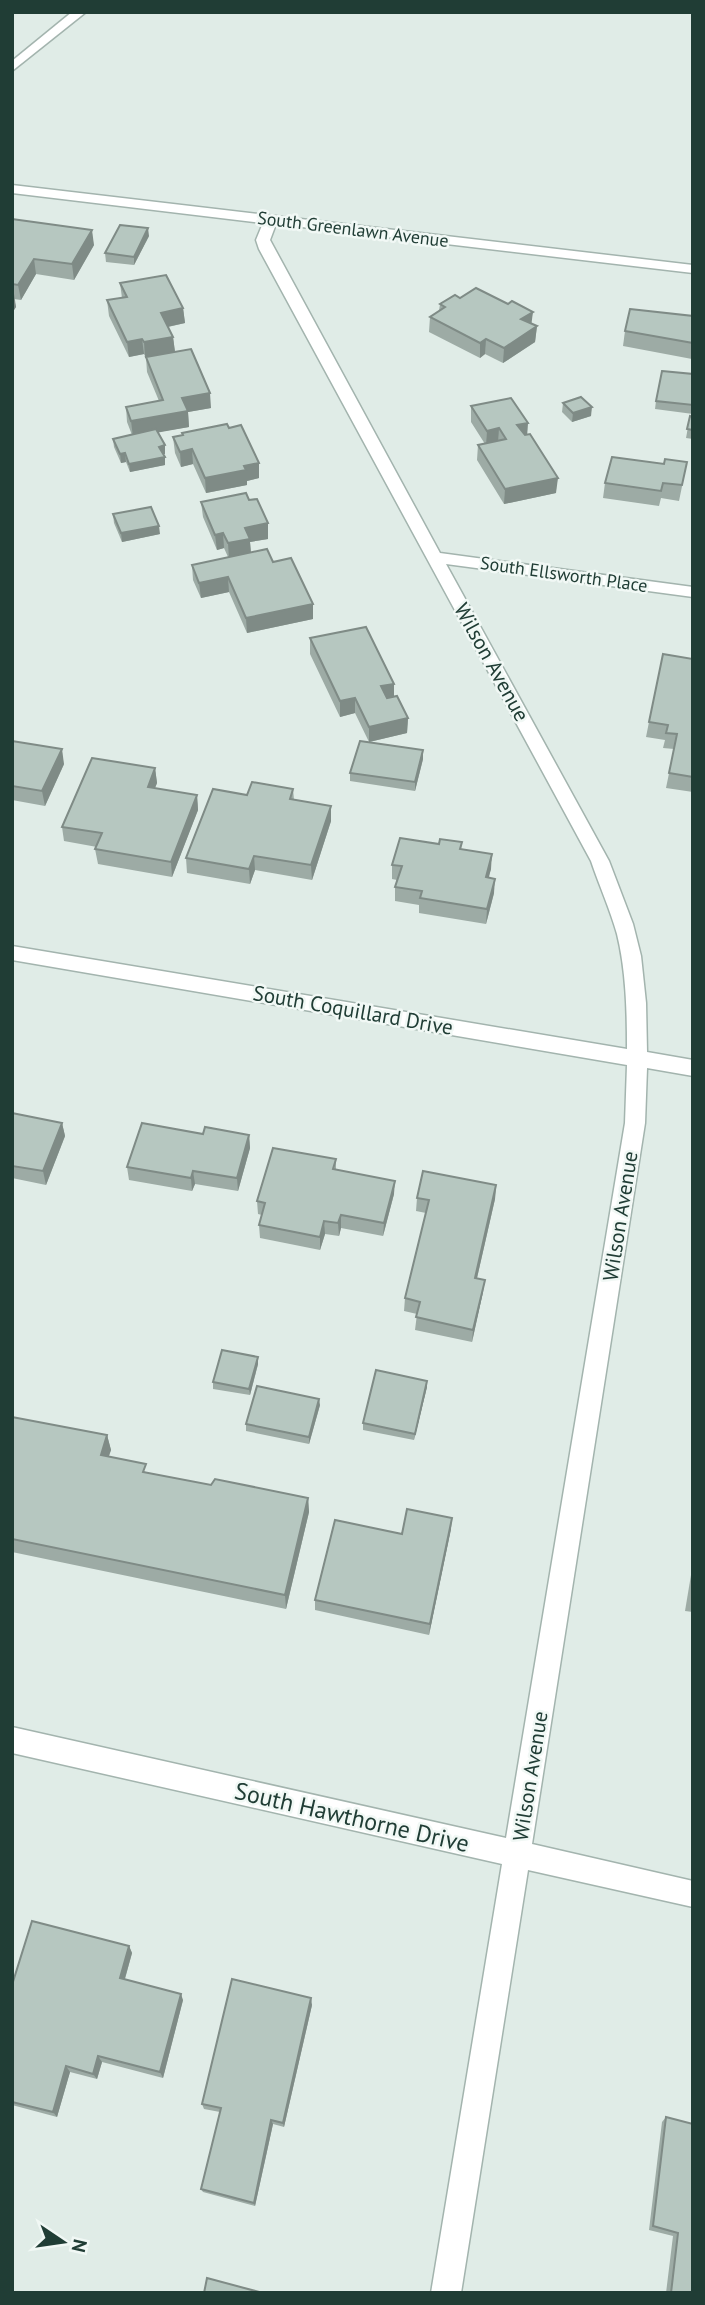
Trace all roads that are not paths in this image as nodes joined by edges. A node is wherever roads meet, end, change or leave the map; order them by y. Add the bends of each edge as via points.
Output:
1 (80, 12) edge
2 (12, 67) edge
3 (12, 189) edge
4 (271, 219) junction
5 (693, 269) edge
6 (434, 557) junction
7 (693, 592) edge
8 (12, 953) edge
9 (637, 1059) junction
10 (693, 1068) edge
11 (12, 1740) edge
12 (518, 1854) junction
13 (693, 1894) edge
14 (446, 2293) edge

1 - 2 street
3 - 4 street, South Greenlawn Avenue
4 - 5 street, South Greenlawn Avenue
4 - 6 street, Wilson Avenue via 263,240 266,249
6 - 7 street, South Ellsworth Place
6 - 9 street, Wilson Avenue via 600,861 626,933 632,965
8 - 9 street, South Coquillard Drive
9 - 10 street, South Coquillard Drive
9 - 12 street, Wilson Avenue via 635,1123
11 - 12 street, South Hawthorne Drive
12 - 13 street, South Hawthorne Drive
12 - 14 street, Wilson Avenue

